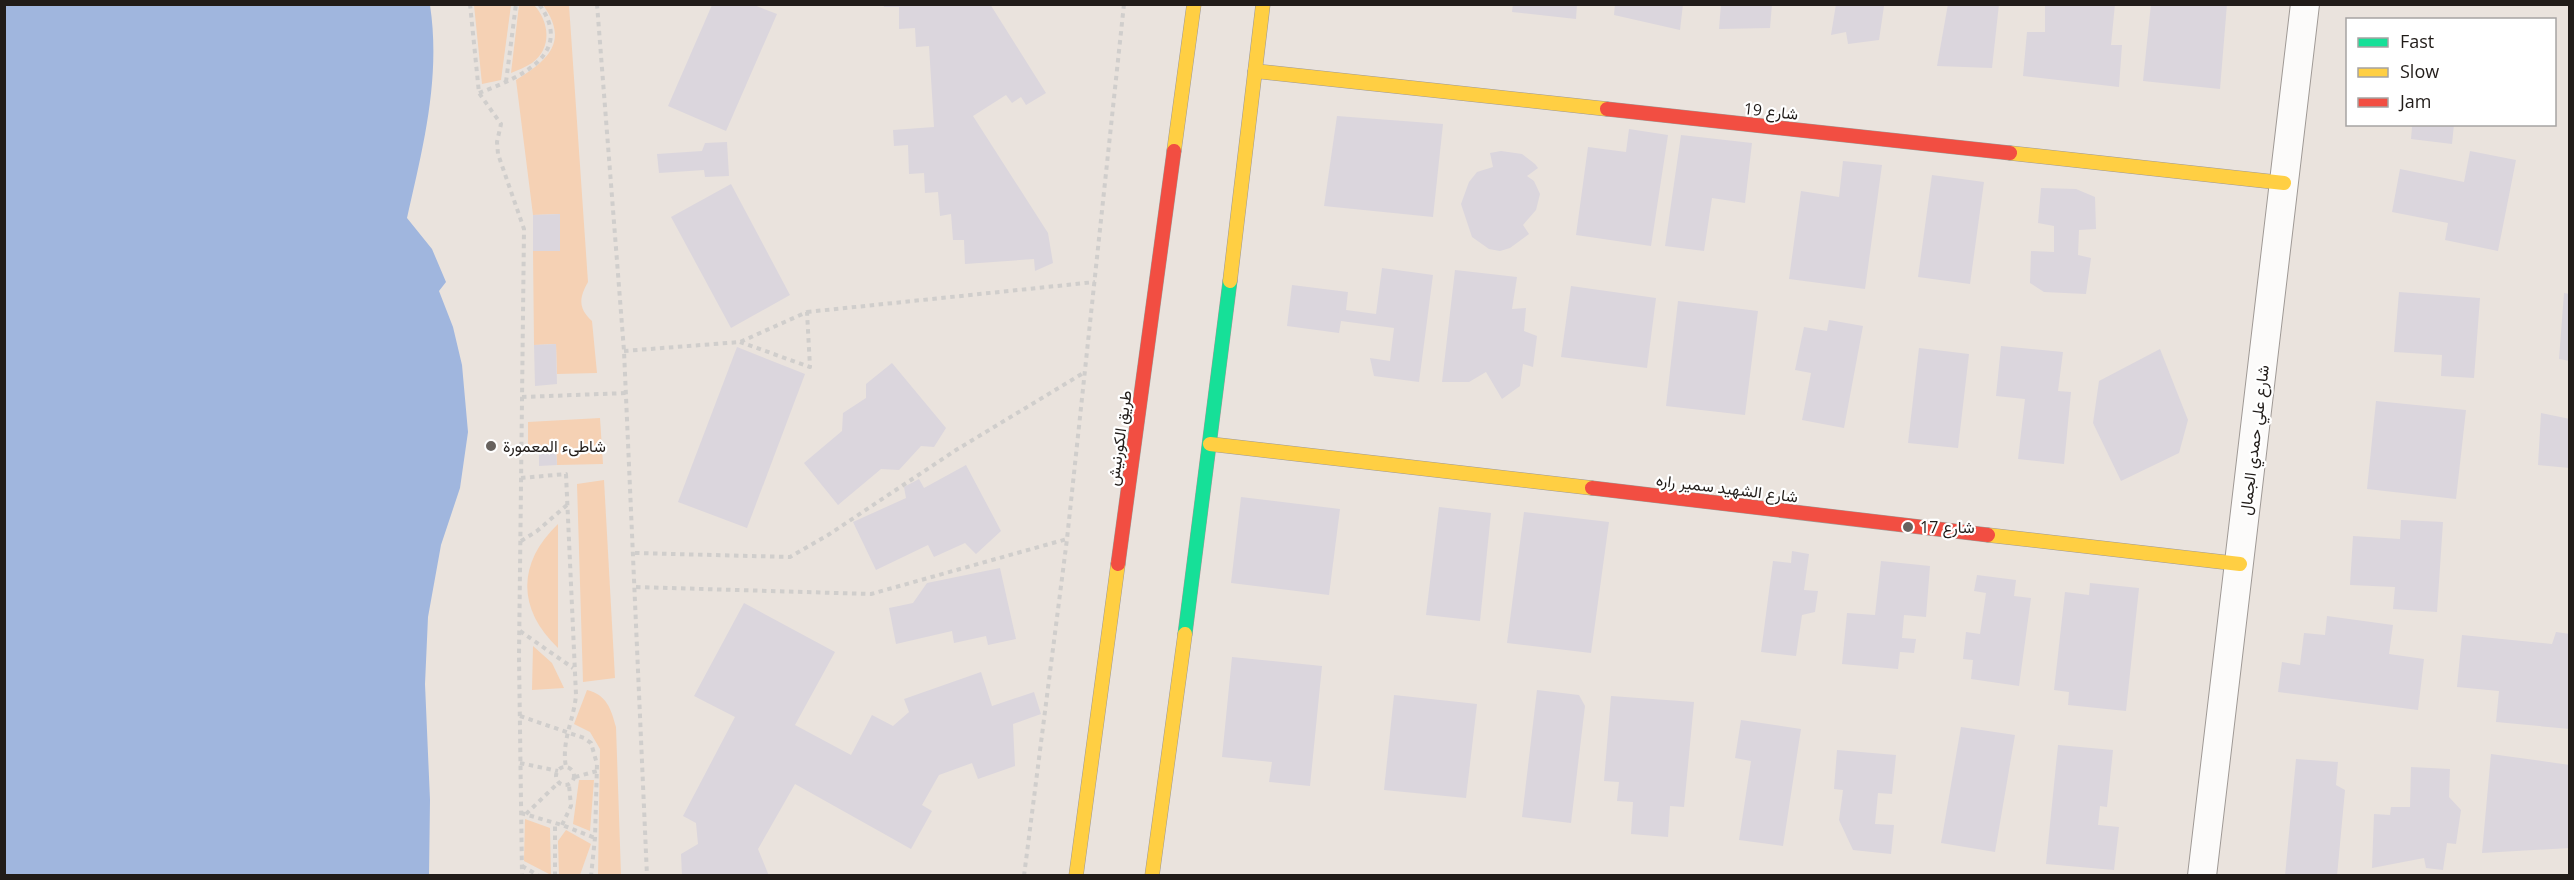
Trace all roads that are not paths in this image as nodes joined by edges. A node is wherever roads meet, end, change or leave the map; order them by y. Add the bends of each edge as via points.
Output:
1 (1194, 4) edge
2 (1263, 4) edge
3 (2305, 4) edge
4 (1255, 71) junction
5 (2284, 183) junction
6 (1210, 444) junction
7 (2240, 564) junction
8 (1076, 876) edge
9 (1152, 876) edge
10 (2202, 876) edge

1 - 8 street, طريق الكورنيش
2 - 4 street
3 - 5 street, شارع علي حمدي الجمال
4 - 5 street, شارع 19
4 - 6 street
5 - 7 street, شارع علي حمدي الجمال
6 - 7 street, شارع الشهيد سمير راره
6 - 9 street
7 - 10 street, شارع علي حمدي الجمال

